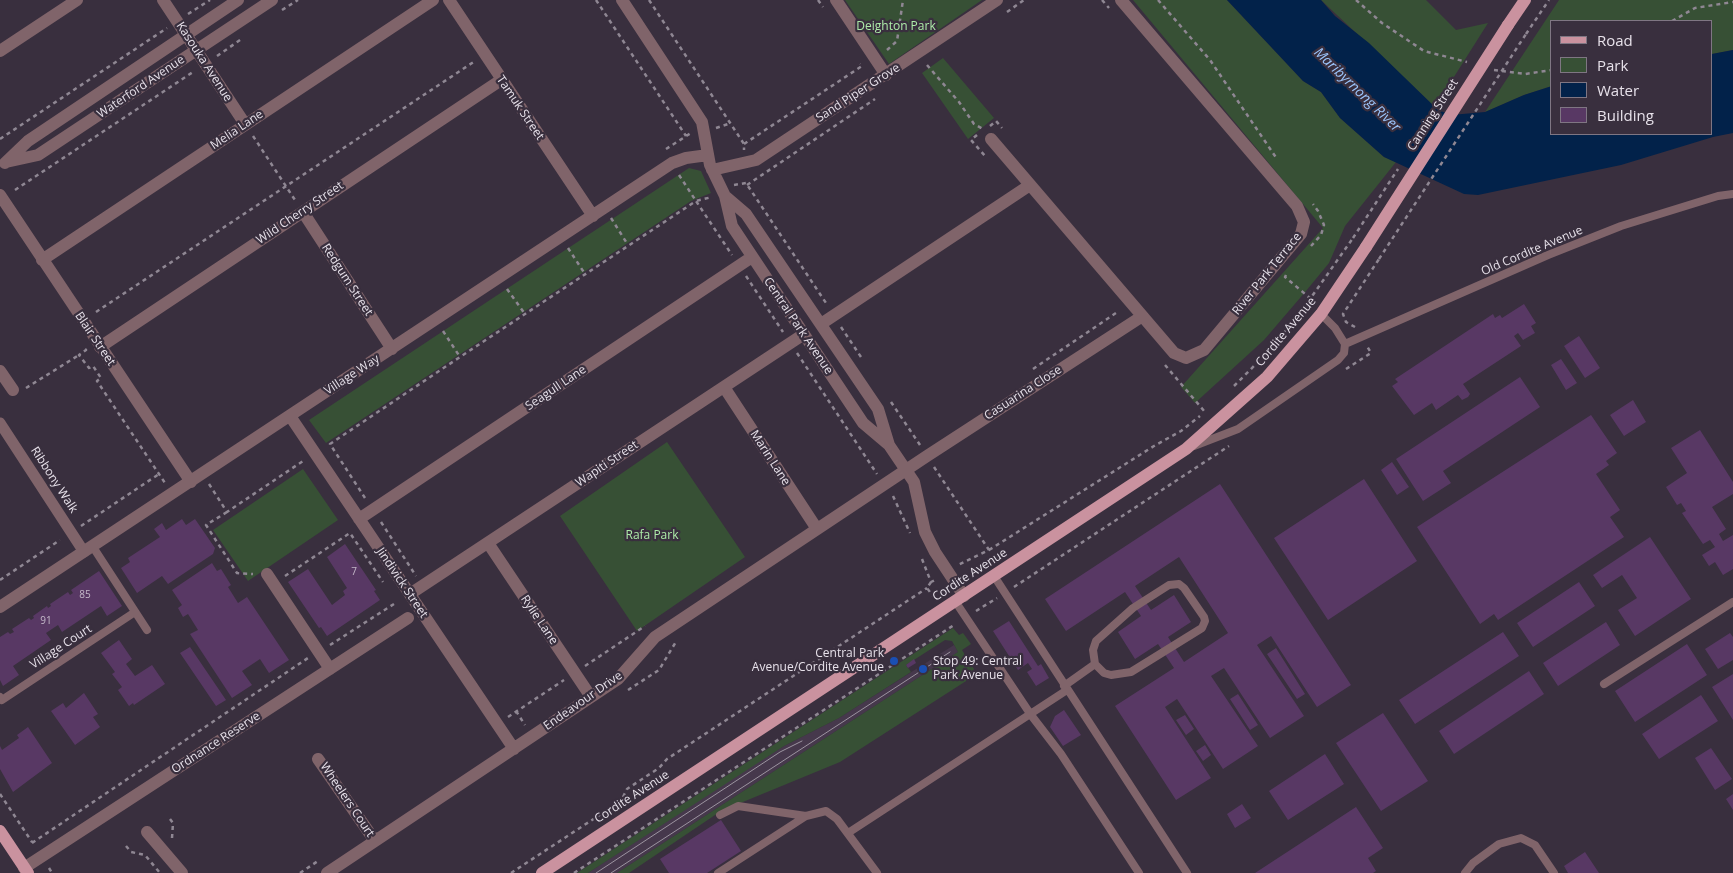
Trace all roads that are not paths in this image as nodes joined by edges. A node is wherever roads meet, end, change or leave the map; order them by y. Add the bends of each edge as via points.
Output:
1 (77, 0) edge
2 (163, 0) edge
3 (238, 0) edge
4 (272, 0) edge
5 (433, 0) edge
6 (449, 0) edge
7 (622, 0) edge
8 (836, 0) edge
9 (997, 0) edge
10 (1121, 0) edge
11 (1524, 0) edge
12 (186, 35) junction
13 (196, 50) junction
14 (0, 51) edge
15 (886, 75) junction
16 (501, 80) junction
17 (245, 124) junction
18 (988, 134) road end
19 (708, 155) junction
20 (3, 164) edge
21 (712, 170) junction
22 (1030, 185) junction
23 (1733, 194) edge
24 (0, 195) edge
25 (724, 196) junction
26 (302, 212) junction
27 (593, 216) junction
28 (1366, 247) joint
29 (752, 257) junction
30 (42, 260) junction
31 (1321, 314) junction
32 (1136, 321) junction
33 (821, 324) junction
34 (804, 334) junction
35 (1345, 344) junction
36 (100, 347) junction
37 (392, 349) junction
38 (0, 370) edge
39 (724, 387) junction
40 (13, 390) road end
41 (290, 416) junction
42 (0, 423) edge
43 (889, 445) junction
44 (1186, 449) junction
45 (906, 470) junction
46 (191, 482) junction
47 (359, 519) junction
48 (817, 529) junction
49 (488, 543) junction
50 (88, 549) junction
51 (267, 574) road end
52 (994, 576) junction
53 (410, 594) junction
54 (960, 598) junction
55 (1733, 602) edge
56 (0, 607) edge
57 (135, 612) junction
58 (408, 618) road end
59 (147, 630) dead end
60 (1095, 664) junction
61 (330, 669) junction
62 (1604, 684) dead end
63 (1065, 688) junction
64 (0, 697) edge
65 (591, 698) junction
66 (1030, 715) junction
67 (514, 749) junction
68 (318, 759) dead end
69 (720, 815) dead end
70 (806, 816) junction
71 (0, 832) edge
72 (147, 832) dead end
73 (848, 832) junction
74 (375, 841) junction
75 (26, 870) edge
76 (182, 873) edge
77 (327, 873) edge
78 (542, 873) edge
79 (718, 873) edge
80 (877, 873) edge
81 (1139, 873) edge
82 (1187, 873) edge
83 (1465, 873) edge
84 (1554, 873) edge

1 - 14 street
2 - 12 street, Kasouka Avenue
3 - 12 street, Waterford Avenue
4 - 13 street, Waterford Avenue
5 - 17 street, Melia Lane
6 - 16 street, Tamuk Street
7 - 19 street, Central Park Avenue via 696,112 704,131
8 - 15 street
9 - 15 street, Sand Piper Grove
10 - 32 street, River Park Terrace via 1297,206 1304,222 1301,234 1199,354 1186,358 1174,353
11 - 28 main road, Canning Street, bridge
12 - 13 street, Kasouka Avenue
12 - 20 street, Waterford Avenue via 28,140
13 - 17 street, Kasouka Avenue
13 - 20 street, Waterford Avenue via 38,155
15 - 21 street, Sand Piper Grove via 756,160
16 - 26 street, Wild Cherry Street
16 - 27 street, Tamuk Street
17 - 30 street, Melia Lane
18 - 22 street, River Park Terrace
19 - 21 street, Central Park Avenue
19 - 27 street, Village Way via 672,163
21 - 25 street, Central Park Avenue
22 - 32 street, River Park Terrace
22 - 33 street
23 - 35 lane, Old Cordite Avenue via 1621,226
24 - 30 street, Blair Street
25 - 29 street, Central Park Avenue via 732,226
25 - 33 street, Central Park Avenue via 746,214
26 - 36 street, Wild Cherry Street
26 - 37 street, Redgum Street
27 - 37 street, Village Way
28 - 31 main road, Cordite Avenue
29 - 34 street, Central Park Avenue
29 - 47 street, Seagull Lane
30 - 36 street, Blair Street
31 - 35 lane
31 - 44 main road, Cordite Avenue via 1267,377
32 - 45 street, Casuarina Close
33 - 43 street, Central Park Avenue via 878,409
34 - 39 street, Wapiti Street
34 - 43 street, Central Park Avenue via 864,423
35 - 44 lane via 1338,360 1238,429
36 - 46 street, Blair Street
37 - 41 street, Village Way
38 - 40 street
39 - 48 street, Marin Lane
39 - 49 street, Wapiti Street
41 - 46 street, Village Way
41 - 47 street, Jindivick Street
42 - 50 street, Ribbony Walk
43 - 45 street, Central Park Avenue
44 - 52 main road, Cordite Avenue
45 - 48 street, Endeavour Drive
45 - 54 street, Central Park Avenue via 914,482 925,532
46 - 50 street, Village Way
47 - 53 street, Jindivick Street
48 - 65 street, Endeavour Drive via 655,638 618,679
49 - 53 street, Wapiti Street
49 - 65 street, Rylie Lane
50 - 56 street, Village Way
50 - 57 lane
51 - 61 street
52 - 54 main road, Cordite Avenue
52 - 63 lane
53 - 67 street, Jindivick Street
54 - 66 lane
54 - 78 main road, Cordite Avenue
55 - 62 lane
57 - 59 lane
57 - 64 lane, Village Court via 2,700
58 - 61 street, Ordnance Reserve
60 - 60 lane via 1093,650 1096,641 1134,608 1169,585 1179,584 1184,588 1204,617 1202,628 1131,672 1111,675
60 - 63 lane
61 - 75 street, Ordnance Reserve via 41,857
63 - 66 lane
63 - 82 lane
65 - 67 street, Endeavour Drive
66 - 73 lane
66 - 81 lane via 1061,754
67 - 74 street, Endeavour Drive
68 - 74 street, Wheelers Court
69 - 70 lane via 738,806
70 - 73 lane via 826,811
70 - 79 lane
71 - 75 main road
72 - 76 street
73 - 80 lane
74 - 77 street, Endeavour Drive
83 - 84 lane via 1499,844 1521,838 1535,845

